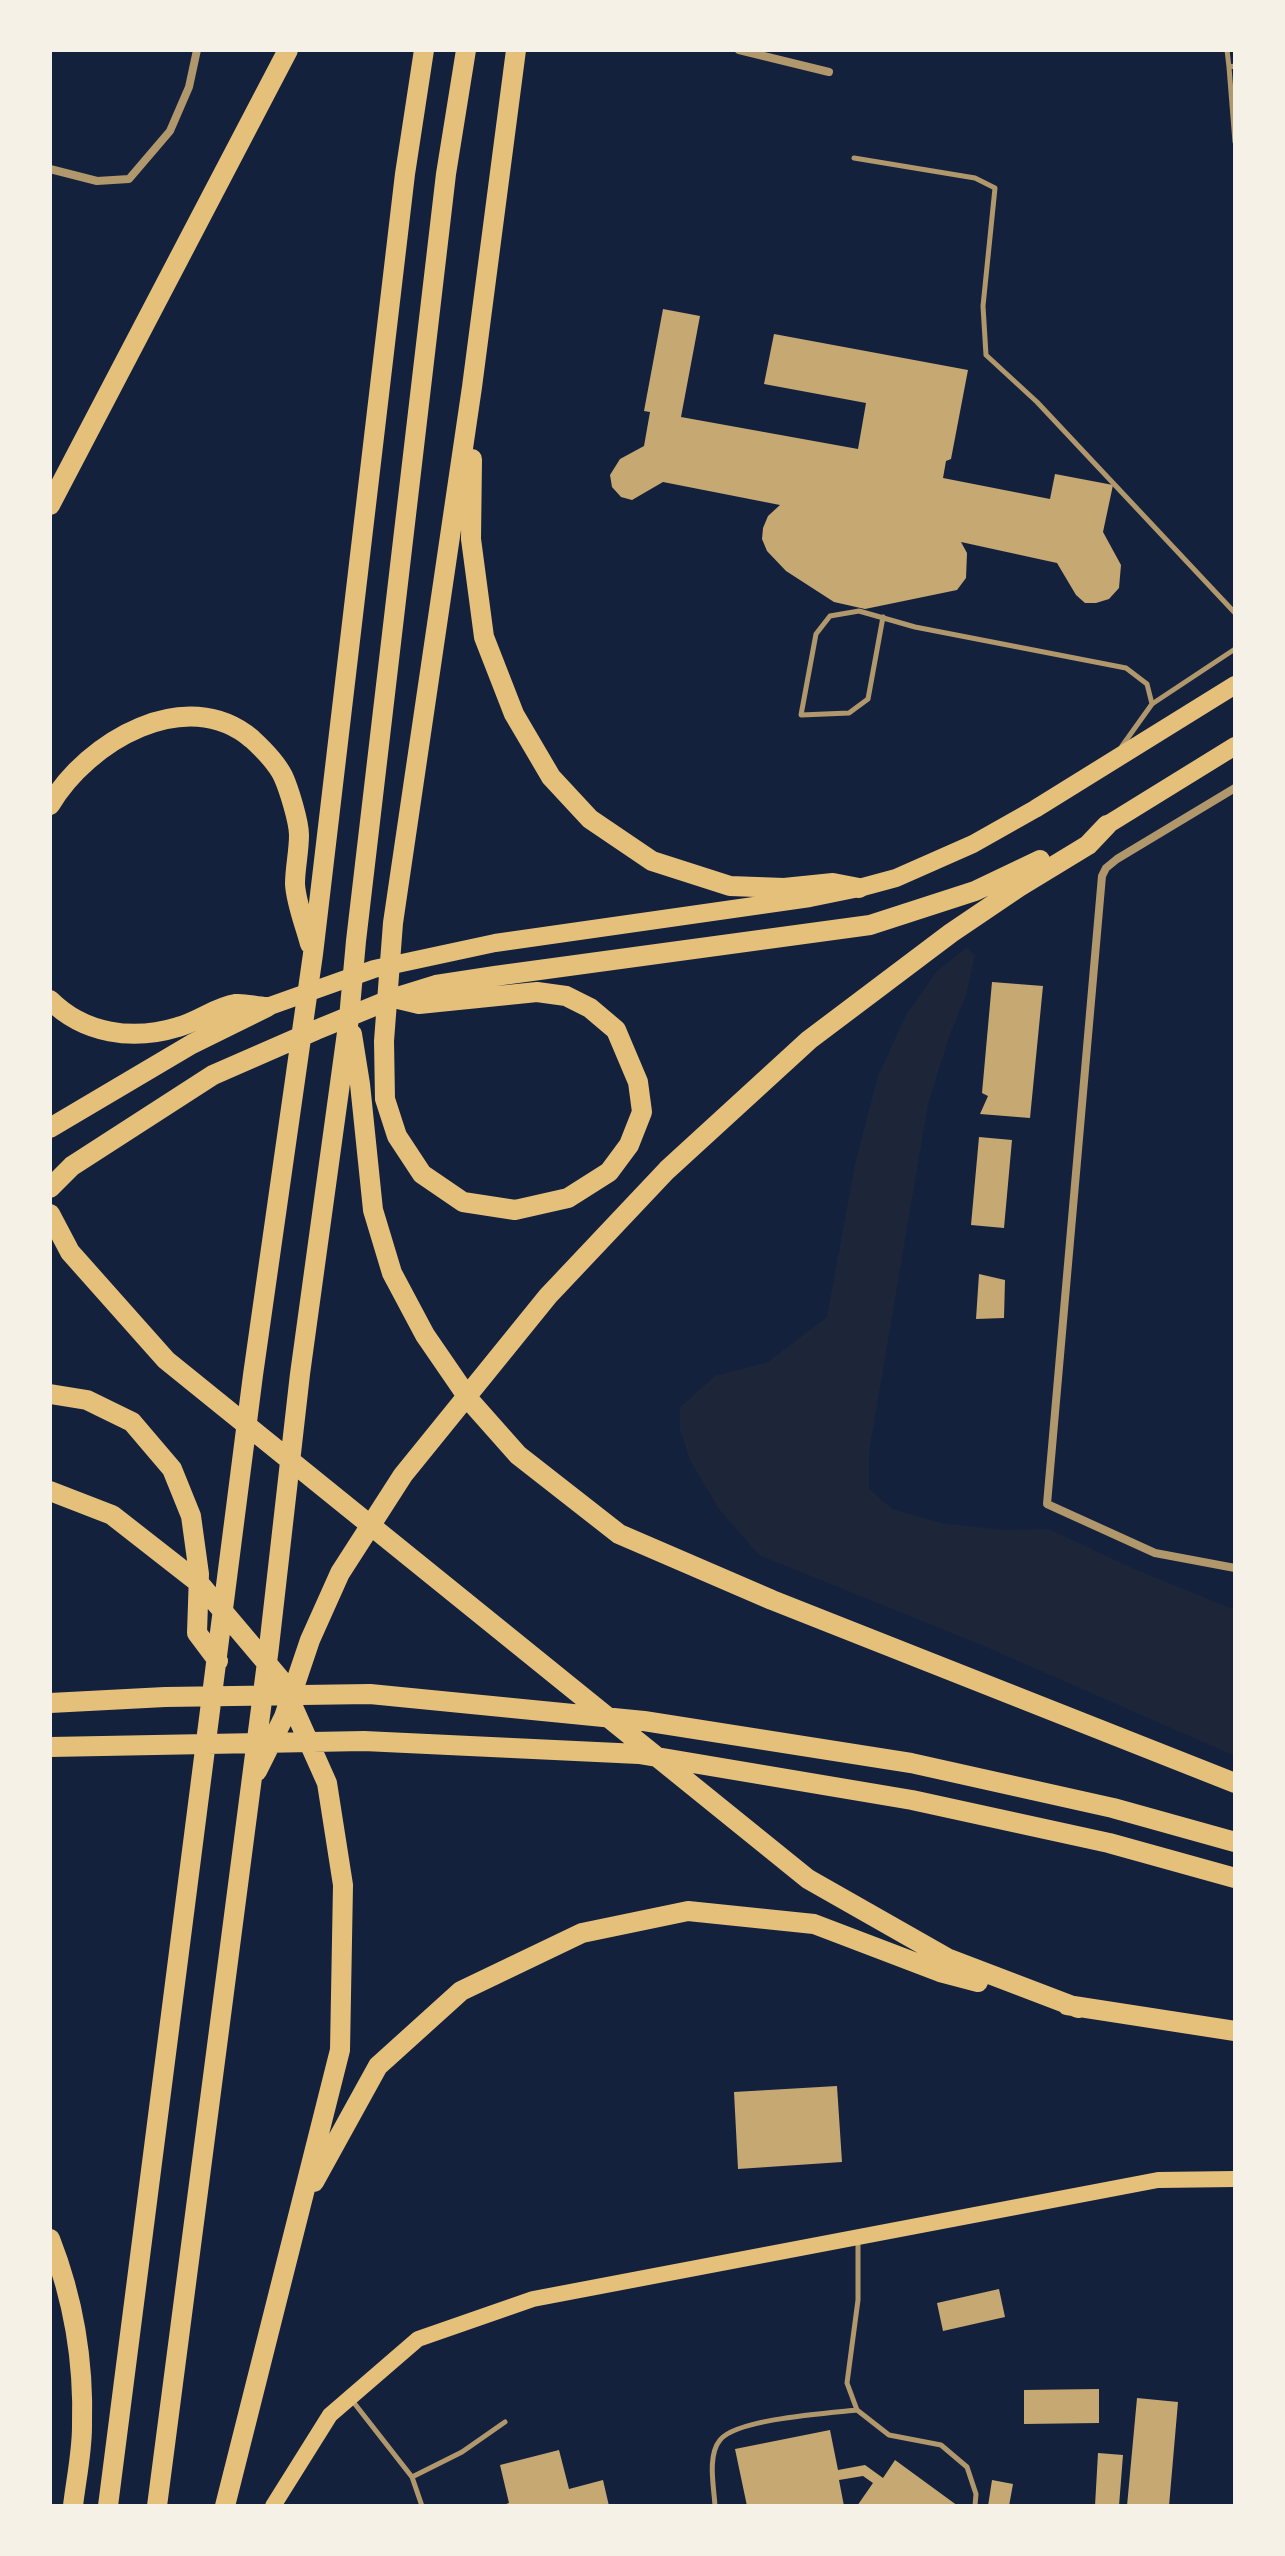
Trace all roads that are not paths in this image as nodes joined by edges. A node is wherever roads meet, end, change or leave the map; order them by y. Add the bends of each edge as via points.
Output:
1 (197, 50) edge
2 (288, 50) edge
3 (424, 50) edge
4 (466, 50) edge
5 (516, 50) edge
6 (739, 50) edge
7 (1227, 50) edge
8 (1232, 66) edge
9 (829, 72) dead end
10 (1235, 142) edge
11 (854, 158) dead end
12 (50, 169) edge
13 (472, 387) junction
14 (50, 505) edge
15 (1235, 613) edge
16 (883, 617) junction
17 (1235, 649) edge
18 (1235, 685) edge
19 (1152, 704) junction
20 (1235, 746) edge
21 (1096, 771) junction
22 (1235, 788) edge
23 (50, 805) edge
24 (1107, 825) junction
25 (859, 888) junction
26 (313, 954) junction
27 (394, 998) junction
28 (50, 1000) edge
29 (267, 1007) junction
30 (348, 1058) junction
31 (50, 1128) edge
32 (50, 1188) edge
33 (50, 1214) edge
34 (50, 1394) edge
35 (50, 1491) edge
36 (1235, 1568) edge
37 (218, 1661) junction
38 (50, 1688) edge
39 (165, 1697) junction
40 (50, 1703) edge
41 (50, 1747) edge
42 (1235, 1783) edge
43 (250, 1784) junction
44 (1235, 1842) edge
45 (1235, 1878) edge
46 (1078, 2008) junction
47 (1235, 2031) edge
48 (1235, 2179) edge
49 (299, 2211) junction
50 (858, 2237) junction
51 (50, 2239) edge
52 (350, 2398) junction
53 (857, 2410) junction
54 (505, 2422) dead end
55 (412, 2477) junction
56 (73, 2506) edge
57 (108, 2506) edge
58 (157, 2506) edge
59 (225, 2506) edge
60 (273, 2506) edge
61 (422, 2506) edge
62 (715, 2506) edge
63 (975, 2506) edge

1 - 12 street via 189,87 170,131 129,179 97,181
2 - 14 highway
3 - 26 highway
4 - 30 highway via 444,189 356,941
5 - 13 highway
6 - 9 street
7 - 8 lane
8 - 10 lane
11 - 15 lane via 975,178 995,188 983,306 986,355
13 - 25 highway via 471,539 484,637 514,714 551,777 590,819 652,861 730,886 833,883
13 - 27 highway via 393,923 385,1099 397,1136 422,1174 463,1202 515,1210 568,1198 609,1172 629,1145 642,1112 638,1082 616,1030 590,1008 566,996 537,992 419,1004
16 - 16 lane via 859,611 830,616 816,634 801,715 849,713 868,699
16 - 19 lane via 1126,668 1147,684
17 - 19 lane
18 - 21 highway
19 - 21 lane via 1126,742
20 - 24 highway
21 - 25 highway via 973,844
22 - 36 street via 1117,859 1102,876 1047,1504 1155,1553
23 - 26 highway via 76,772 134,729 185,718 210,718 240,729 283,776 299,832 295,887
24 - 27 highway via 975,891 870,925 480,978
24 - 43 highway via 1088,845 951,933 809,1040 667,1170 548,1296 403,1475 340,1573 284,1717
25 - 29 highway via 495,943 374,969
26 - 37 highway
27 - 32 highway via 213,1075 72,1166
28 - 29 highway via 77,1022 103,1031 143,1034 179,1027 236,1004
29 - 31 highway via 192,1044
30 - 42 highway via 373,1210 392,1273 425,1335 471,1402 518,1455 619,1534
30 - 43 highway via 300,1374
33 - 46 highway via 70,1252 166,1360 808,1879 947,1958
34 - 37 highway via 87,1400 132,1422 172,1469 191,1516 199,1574 197,1633
35 - 49 highway via 112,1515 199,1583 281,1680 327,1783 343,1885 340,2050
37 - 57 highway
38 - 39 highway
39 - 40 highway
39 - 44 highway via 370,1694 644,1721 911,1763 1113,1808
41 - 45 highway via 364,1741 639,1754 912,1800 1109,1843
43 - 58 highway
46 - 47 highway
46 - 49 highway via 940,1972 814,1924 688,1911 582,1933 461,1991 378,2066
48 - 50 main road via 1158,2180
49 - 59 highway
50 - 52 main road via 533,2299 418,2339
50 - 53 lane via 858,2300 847,2383
51 - 56 highway via 65,2276 82,2377
52 - 55 lane
52 - 60 main road via 330,2415
53 - 62 lane via 731,2430 718,2441 713,2460
53 - 63 lane via 889,2435 941,2445 967,2467
54 - 55 lane
55 - 61 lane

